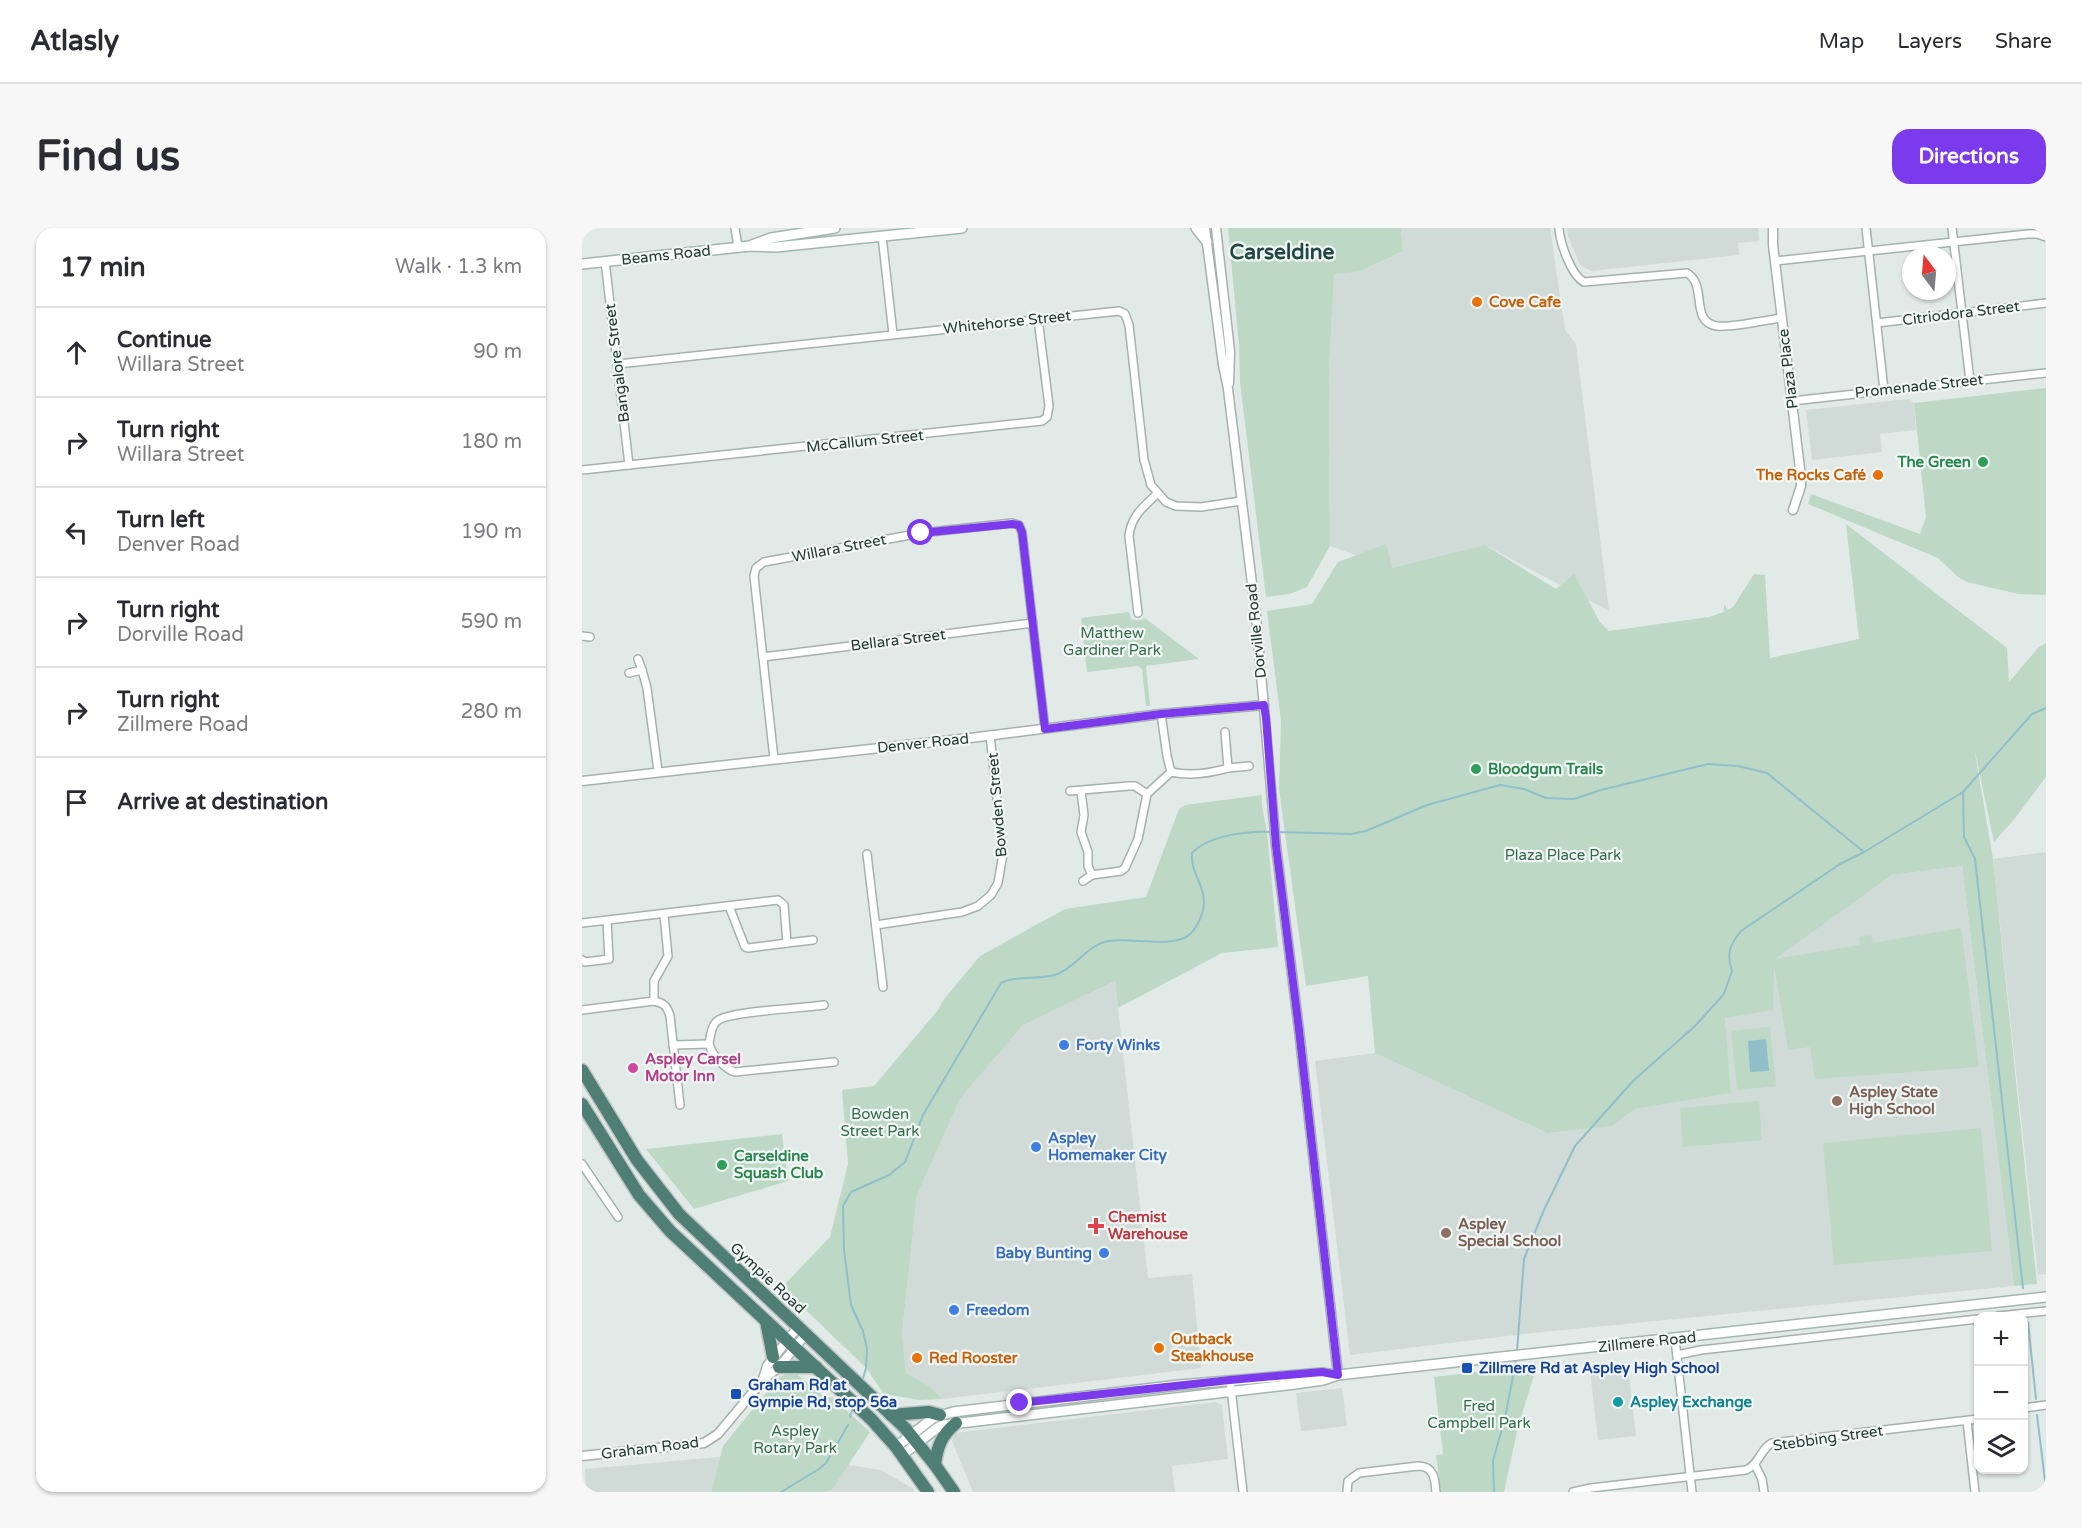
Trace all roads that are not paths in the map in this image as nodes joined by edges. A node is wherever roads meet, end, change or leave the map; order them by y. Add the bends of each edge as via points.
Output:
1 (735, 228) edge
2 (835, 228) edge
3 (962, 228) edge
4 (1196, 228) edge
5 (1205, 228) edge
6 (1216, 228) edge
7 (1558, 228) edge
8 (1773, 228) edge
9 (1866, 228) edge
10 (1952, 228) edge
11 (2037, 231) edge
12 (882, 236) junction
13 (2046, 237) edge
14 (1207, 242) junction
15 (1954, 243) junction
16 (750, 246) junction
17 (738, 247) junction
18 (1869, 252) junction
19 (605, 261) junction
20 (1775, 261) junction
21 (582, 264) edge
22 (2046, 303) edge
23 (1962, 313) junction
24 (1782, 318) junction
25 (1038, 319) junction
26 (1877, 323) junction
27 (893, 334) junction
28 (618, 364) junction
29 (2046, 373) edge
30 (1970, 381) junction
31 (1228, 389) junction
32 (1884, 390) junction
33 (1792, 400) junction
34 (628, 465) junction
35 (582, 470) edge
36 (1158, 493) junction
37 (1241, 501) junction
38 (1793, 510) dead end
39 (1138, 613) dead end
40 (1033, 623) junction
41 (763, 657) junction
42 (638, 659) dead end
43 (642, 670) junction
44 (629, 673) dead end
45 (1264, 705) junction
46 (1161, 714) junction
47 (1045, 729) junction
48 (1225, 732) dead end
49 (990, 735) junction
50 (774, 759) junction
51 (1249, 766) dead end
52 (1228, 768) junction
53 (658, 771) junction
54 (1171, 772) junction
55 (582, 781) edge
56 (1070, 791) dead end
57 (1081, 791) junction
58 (1147, 794) junction
59 (867, 854) dead end
60 (1092, 874) junction
61 (1083, 880) dead end
62 (729, 906) junction
63 (664, 915) junction
64 (607, 921) junction
65 (582, 923) edge
66 (876, 925) junction
67 (813, 940) dead end
68 (787, 943) junction
69 (582, 960) edge
70 (883, 987) dead end
71 (654, 1001) junction
72 (824, 1005) dead end
73 (582, 1010) edge
74 (710, 1044) junction
75 (673, 1045) junction
76 (834, 1062) dead end
77 (582, 1070) edge
78 (582, 1104) edge
79 (680, 1105) dead end
80 (582, 1166) edge
81 (618, 1217) dead end
82 (2046, 1296) edge
83 (1955, 1306) junction
84 (2046, 1311) edge
85 (2028, 1313) edge
86 (1974, 1319) edge
87 (766, 1321) junction
88 (1957, 1321) junction
89 (802, 1330) junction
90 (1675, 1339) junction
91 (791, 1344) junction
92 (1677, 1355) junction
93 (776, 1362) junction
94 (816, 1367) junction
95 (1338, 1375) junction
96 (1230, 1380) junction
97 (1231, 1391) junction
98 (2046, 1405) edge
99 (2028, 1407) edge
100 (940, 1414) junction
101 (891, 1415) junction
102 (1974, 1420) edge
103 (1967, 1421) junction
104 (956, 1423) junction
105 (914, 1438) junction
106 (899, 1451) junction
107 (582, 1456) edge
108 (935, 1464) junction
109 (1755, 1465) junction
110 (1690, 1476) junction
111 (928, 1492) edge
112 (954, 1492) edge
113 (1242, 1492) edge
114 (1347, 1492) edge
115 (1436, 1492) edge
116 (1573, 1492) edge
117 (1692, 1492) edge
118 (1764, 1492) edge
119 (1975, 1492) edge

1 - 17 street
2 - 16 main road, Beams Road via 771,238
3 - 12 main road, Beams Road
4 - 14 main road
5 - 14 street, Dorville Road
6 - 31 street, Dorville Road via 1230,351
7 - 24 street via 1574,273 1584,282 1685,273 1696,281 1701,313 1710,324
8 - 20 street, Plaza Place
9 - 18 street
10 - 15 street
11 - 13 street
11 - 15 street
12 - 16 main road, Beams Road
12 - 27 street
14 - 31 street, Dorville Road
15 - 18 street
15 - 23 street
16 - 17 main road, Beams Road
17 - 19 main road, Beams Road
18 - 20 street
18 - 26 street
19 - 21 main road, Beams Road
19 - 28 street, Bangalore Street
20 - 24 street, Plaza Place
22 - 23 street, Citriodora Street
23 - 26 street, Citriodora Street
23 - 30 street
24 - 33 street, Plaza Place
25 - 27 street, Whitehorse Street
25 - 34 street, McCallum Street via 1049,406 1042,421
25 - 36 street, Whitehorse Street via 1112,310 1125,314 1144,460 1151,485
26 - 32 street
27 - 28 street, Whitehorse Street
28 - 34 street, Bangalore Street
29 - 30 street, Promenade Street
30 - 32 street, Promenade Street
31 - 37 street, Dorville Road
32 - 33 street, Promenade Street
33 - 38 street, Plaza Place via 1801,477
34 - 35 street, McCallum Street
36 - 37 street via 1176,506
36 - 39 street via 1130,524
37 - 45 street, Dorville Road
40 - 41 street, Bellara Street
40 - 41 street, Willara Street via 1019,525 921,533 764,562 756,568
40 - 47 street, Willara Street
41 - 50 street, Willara Street
42 - 43 street
43 - 44 street
43 - 53 street
45 - 46 street, Denver Road
45 - 95 street, Dorville Road via 1276,846
46 - 47 street, Denver Road
46 - 54 street
47 - 49 street, Denver Road
48 - 52 street
49 - 50 street, Denver Road
49 - 66 street, Bowden Street via 1004,854 998,884 978,906 963,912
50 - 53 street, Denver Road
51 - 52 street
52 - 54 street
53 - 55 street, Denver Road
54 - 58 street
56 - 57 street
57 - 58 street via 1135,786
57 - 60 street via 1081,832
58 - 60 street via 1138,839 1125,868
59 - 66 street
60 - 61 street
62 - 63 street
62 - 68 street via 745,947
62 - 68 street via 782,902
63 - 64 street
63 - 71 street via 668,956 654,981
64 - 65 street
64 - 69 street via 609,959
66 - 70 street
67 - 68 street
71 - 73 street
71 - 75 street via 667,1008
72 - 74 street via 718,1019
74 - 75 street
74 - 76 street via 715,1056 735,1072
75 - 79 street
77 - 89 highway, Gympie Road via 637,1160 667,1200
78 - 87 highway via 657,1216
80 - 81 street
82 - 83 main road, Zillmere Road
83 - 88 street
83 - 90 main road, Zillmere Road
84 - 85 street
86 - 88 street, Zillmere Road
87 - 91 highway
87 - 93 highway
88 - 92 street, Zillmere Road
89 - 91 street, Graham Road
89 - 101 highway, Gympie Road
90 - 92 street
90 - 95 main road, Zillmere Road
91 - 93 street, Graham Road
91 - 94 highway
92 - 110 street
93 - 94 highway
93 - 107 street, Graham Road via 767,1366 763,1380 718,1434 704,1443
94 - 106 highway
95 - 96 main road, Zillmere Road via 1322,1372
95 - 97 main road, Zillmere Road
96 - 97 street
96 - 100 main road, Zillmere Road
97 - 104 main road, Zillmere Road
97 - 113 street
98 - 99 street
100 - 101 highway
100 - 105 main road, Zillmere Road
101 - 105 highway, Gympie Road
102 - 103 street, Stebbing Street
103 - 109 street, Stebbing Street via 1772,1443 1765,1447
103 - 119 street
104 - 105 main road, Zillmere Road
104 - 108 highway via 941,1439
105 - 106 main road, Zillmere Road
105 - 108 highway, Gympie Road
106 - 111 highway
108 - 112 highway, Gympie Road
109 - 110 street, Stebbing Street via 1742,1471
109 - 118 street
110 - 116 street, Stebbing Street
110 - 117 street
114 - 115 street via 1348,1481 1356,1473 1418,1466 1432,1472

